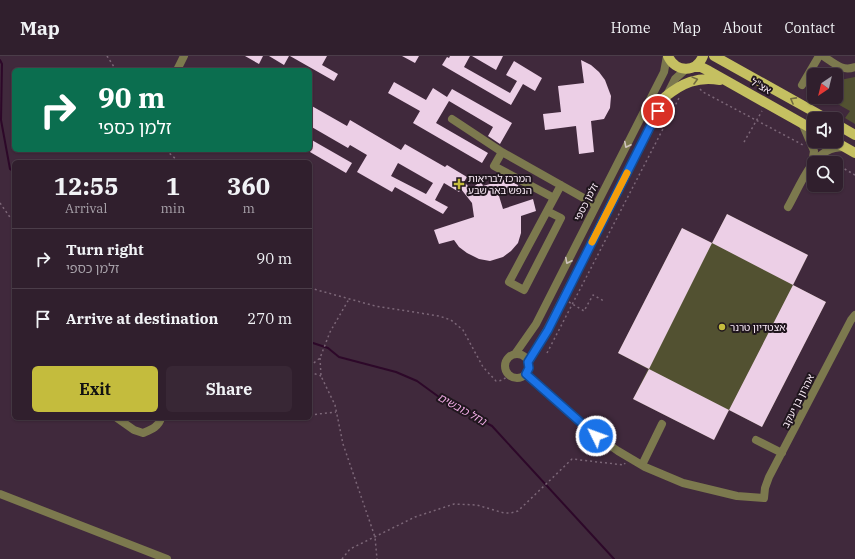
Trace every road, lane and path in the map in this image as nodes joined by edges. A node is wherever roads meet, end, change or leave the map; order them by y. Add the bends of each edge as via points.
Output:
1 (107, 56) edge
2 (184, 56) edge
3 (668, 56) edge
4 (703, 56) edge
5 (714, 56) edge
6 (819, 56) edge
7 (822, 56) edge
8 (723, 59) edge
9 (855, 66) edge
10 (115, 68) edge
11 (178, 68) edge
12 (690, 68) junction
13 (690, 81) junction
14 (728, 81) junction
15 (802, 85) dead end
16 (680, 95) dead end
17 (666, 97) junction
18 (766, 103) junction
19 (815, 112) edge
20 (452, 119) dead end
21 (756, 121) junction
22 (802, 123) junction
23 (807, 126) edge
24 (843, 128) edge
25 (855, 135) edge
26 (744, 142) dead end
27 (844, 146) joint
28 (168, 152) edge
29 (502, 152) junction
30 (818, 153) junction
31 (855, 153) edge
32 (823, 156) edge
33 (177, 160) edge
34 (843, 168) edge
35 (855, 175) edge
36 (561, 185) junction
37 (554, 198) junction
38 (0, 203) edge
39 (596, 205) junction
40 (788, 207) dead end
41 (547, 211) junction
42 (12, 220) edge
43 (312, 289) edge
44 (349, 299) junction
45 (563, 299) junction
46 (604, 301) dead end
47 (572, 304) junction
48 (855, 315) edge
49 (547, 352) dead end
50 (515, 354) junction
51 (320, 358) junction
52 (528, 362) junction
53 (312, 364) edge
54 (312, 373) edge
55 (509, 374) junction
56 (526, 374) junction
57 (321, 376) junction
58 (336, 412) junction
59 (312, 415) edge
60 (120, 420) edge
61 (160, 420) edge
62 (662, 424) dead end
63 (756, 440) dead end
64 (782, 453) junction
65 (628, 458) junction
66 (642, 465) junction
67 (0, 494) edge
68 (375, 537) junction
69 (167, 559) edge
70 (342, 559) edge
71 (377, 559) edge

1 - 10 path
2 - 11 street
3 - 12 main road, אצ"ל via 676,67
3 -> 39 street, זלמן כספי via 664,72
4 - 12 main road via 698,64
5 - 8 main road, אצ"ל
6 - 15 street
7 - 9 street via 841,68
19 -> 8 main road, אצ"ל
12 - 14 main road, אצ"ל via 701,67
12 - 17 street via 675,80
13 -> 14 main road via 703,78
13 - 17 main road
13 - 21 path via 703,92
14 - 18 main road, אצ"ל
16 - 47 path
17 - 45 street
18 - 21 path
18 - 22 main road, אצ"ל
20 - 29 street
21 - 26 path
21 - 30 path
22 - 23 main road, אצ"ל
22 - 30 street
24 - 25 main road
27 - 30 street
27 - 31 main road
28 - 33 path
29 - 36 street
29 - 37 street via 494,166
30 - 32 path
30 - 40 street
34 - 35 path
36 - 37 street
36 - 39 street
37 - 41 street
38 - 42 path
39 -> 50 street, זלמן כספי via 536,324
41 - 41 street via 561,218 524,290 509,282
43 - 44 path
44 - 51 path via 330,332
44 - 55 path via 451,320 463,330 483,367 496,381 502,381
45 - 47 path
45 - 52 street
46 - 47 path via 593,295 584,311
47 - 49 path
48 - 64 street, אהרון בן יעקב
50 - 52 street via 523,356
50 - 55 street via 509,357 505,364
51 - 53 path
51 - 57 path
52 - 56 street
54 - 57 path
55 - 56 street via 517,378
56 - 65 street via 596,436
57 - 58 path
58 - 59 path
58 - 68 path via 343,444
60 - 61 street via 143,433 152,430
62 - 66 street
63 - 64 street
64 - 66 street, אהרון בן יעקב via 769,477 764,498 737,496 683,483
65 - 66 street
65 - 68 path via 624,465 572,459 518,511 504,513 477,505 454,504 415,517
67 - 69 street
68 - 70 path via 350,550
68 - 71 path

